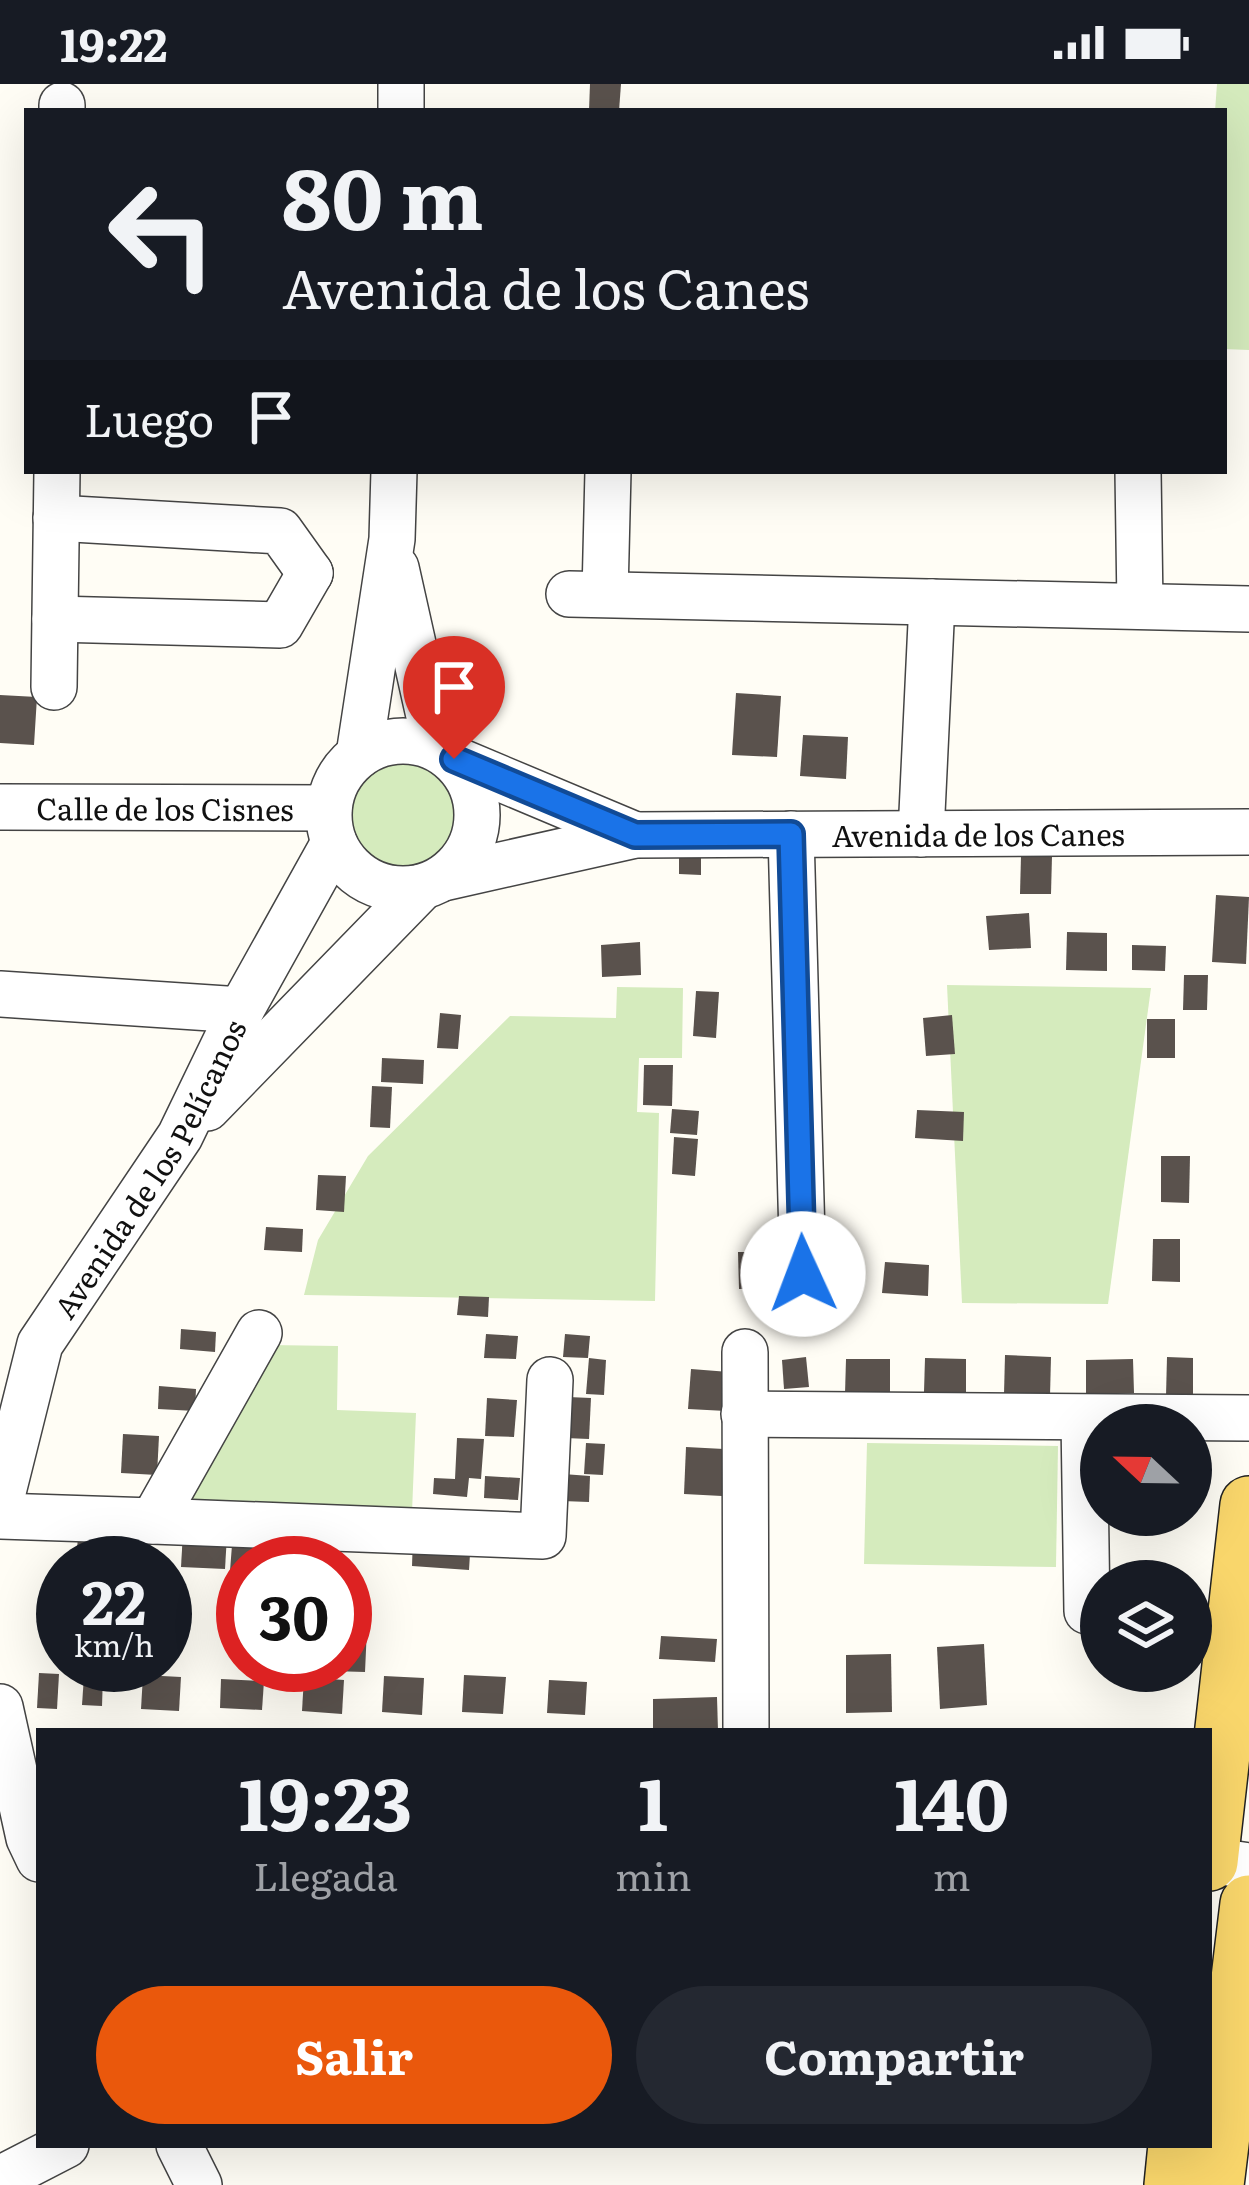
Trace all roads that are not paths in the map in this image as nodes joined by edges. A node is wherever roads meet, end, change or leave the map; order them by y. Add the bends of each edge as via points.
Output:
1 (57, 474) edge
2 (394, 474) edge
3 (607, 474) edge
4 (1138, 474) edge
5 (56, 518) junction
6 (392, 564) junction
7 (310, 573) junction
8 (932, 602) junction
9 (1140, 606) junction
10 (1249, 609) edge
11 (55, 619) junction
12 (54, 687) dead end
13 (445, 753) junction
14 (359, 755) junction
15 (0, 807) edge
16 (331, 825) junction
17 (1249, 832) edge
18 (791, 834) junction
19 (921, 834) junction
20 (635, 835) junction
21 (433, 882) junction
22 (0, 994) edge
23 (242, 1010) junction
24 (180, 1136) junction
25 (803, 1274) dead end
26 (260, 1333) dead end
27 (40, 1344) junction
28 (745, 1352) dead end
29 (550, 1379) dead end
30 (0, 1382) edge
31 (745, 1414) junction
32 (1212, 1418) edge
33 (1249, 1418) edge
34 (1080, 1419) edge
35 (0, 1504) edge
36 (1249, 1505) edge
37 (0, 1516) edge
38 (153, 1520) junction
39 (16, 1726) edge
40 (746, 1728) edge
41 (22, 1834) edge
42 (1212, 1834) edge
43 (1212, 1861) edge
44 (1249, 1866) edge
45 (1249, 1904) edge
46 (61, 2148) edge
47 (180, 2148) edge
48 (1177, 2148) edge
49 (0, 2179) edge
50 (199, 2185) edge
51 (1173, 2185) edge
52 (1215, 2185) edge

1 - 5 street
2 - 6 street
3 - 8 street via 587,594
4 - 9 street
5 - 7 street via 280,531
5 - 11 street
6 - 7 street
6 - 13 street
6 - 14 street
7 - 11 street via 280,625
8 - 9 street
8 - 19 street
9 - 10 street
11 - 12 street
13 - 14 street via 400,740
13 - 20 street, Avenida de los Canes
13 - 21 street via 468,777 477,821 460,863
14 - 16 street via 337,784
15 - 16 street, Calle de los Cisnes
16 - 21 street via 342,859 370,882
16 - 23 street, Avenida de los Pelícanos
17 - 19 street, Avenida de los Canes
18 - 19 street, Avenida de los Canes
18 - 20 street, Avenida de los Canes
18 - 25 street
20 - 21 street, Avenida de los Canes
21 - 24 street
22 - 23 street
23 - 24 street, Avenida de los Pelícanos
24 - 27 street, Avenida de los Pelícanos
26 - 38 street
27 - 30 street
27 - 35 street, Avenida de los Pelícanos
28 - 31 street
29 - 38 street via 543,1535
31 - 34 street
31 - 40 street
32 - 33 street
36 - 42 main road
37 - 38 street
39 - 41 street
43 - 44 street
45 - 52 main road
46 - 49 street
47 - 50 street
48 - 51 main road

